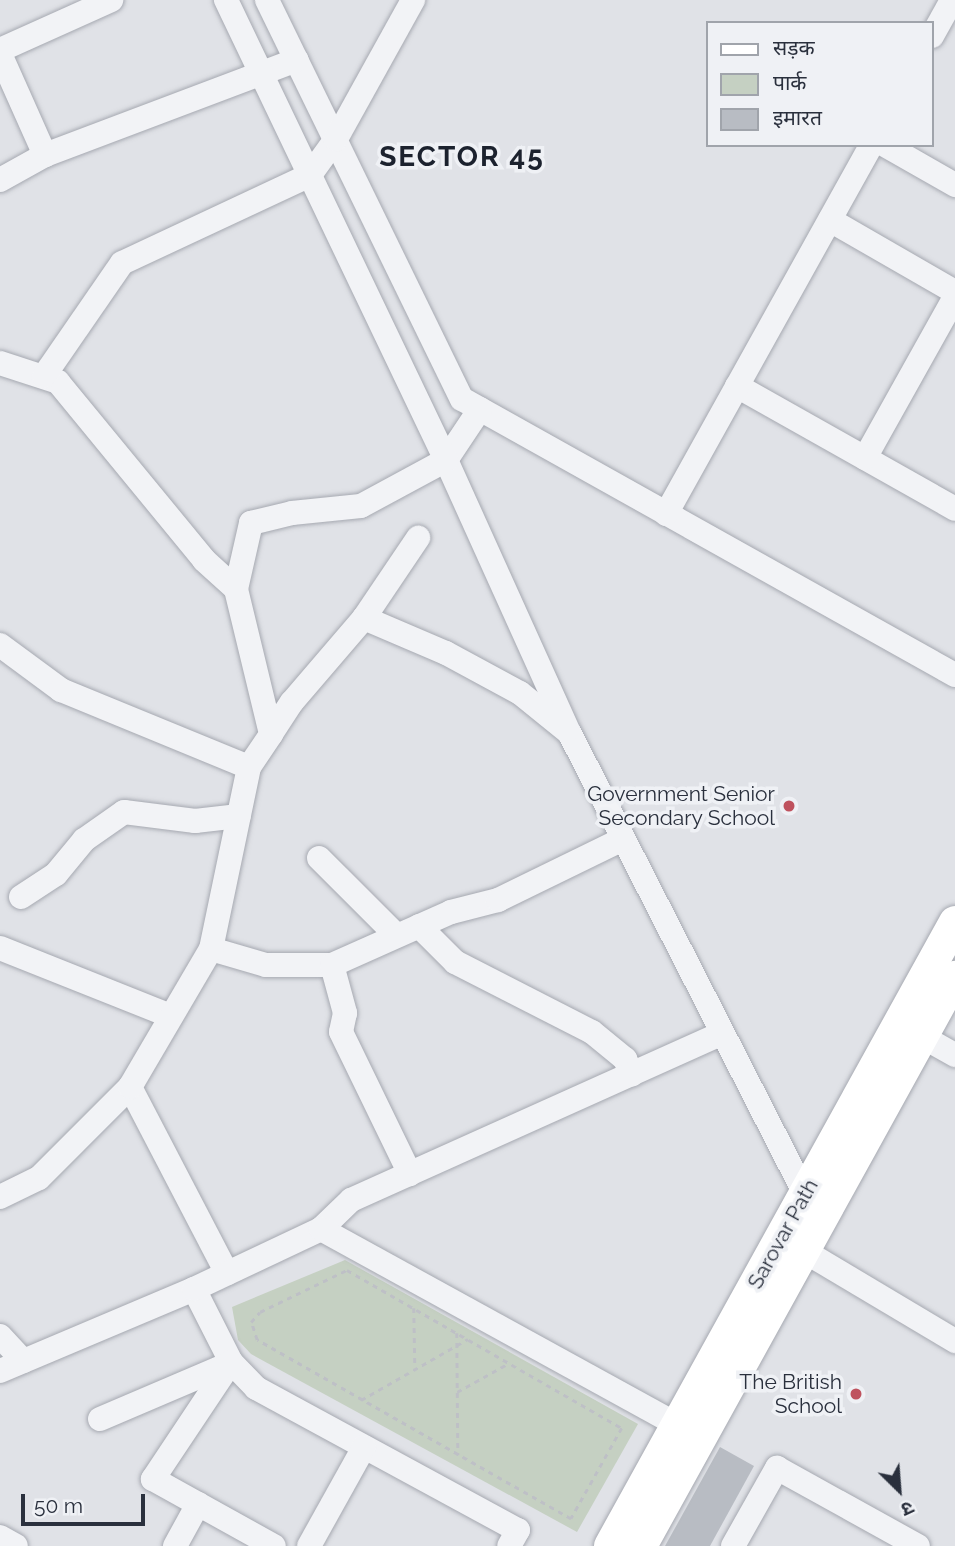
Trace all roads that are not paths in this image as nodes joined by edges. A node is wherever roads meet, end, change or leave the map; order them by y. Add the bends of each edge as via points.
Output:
1 (111, 0) edge
2 (226, 0) edge
3 (267, 0) edge
4 (413, 0) edge
5 (952, 0) edge
6 (934, 32) edge
7 (0, 52) edge
8 (297, 60) junction
9 (262, 75) junction
10 (335, 139) junction
11 (870, 147) edge
12 (889, 147) edge
13 (46, 155) junction
14 (310, 175) junction
15 (0, 180) edge
16 (955, 185) edge
17 (830, 220) junction
18 (955, 295) edge
19 (0, 363) edge
20 (44, 376) junction
21 (737, 386) junction
22 (480, 409) junction
23 (865, 458) junction
24 (446, 460) junction
25 (955, 509) edge
26 (666, 514) junction
27 (418, 538) dead end
28 (236, 589) junction
29 (364, 618) junction
30 (0, 645) edge
31 (955, 675) edge
32 (271, 734) junction
33 (570, 734) junction
34 (249, 767) junction
35 (239, 816) junction
36 (623, 839) junction
37 (319, 858) dead end
38 (21, 897) dead end
39 (955, 922) edge
40 (407, 930) junction
41 (0, 948) edge
42 (211, 949) junction
43 (332, 965) junction
44 (955, 977) edge
45 (171, 1016) junction
46 (910, 1030) junction
47 (720, 1034) junction
48 (955, 1055) edge
49 (632, 1074) junction
50 (130, 1087) junction
51 (410, 1174) junction
52 (805, 1194) junction
53 (0, 1197) edge
54 (321, 1229) junction
55 (804, 1251) junction
56 (227, 1273) junction
57 (194, 1289) junction
58 (953, 1334) edge
59 (0, 1336) edge
60 (23, 1361) junction
61 (232, 1362) junction
62 (0, 1371) edge
63 (100, 1419) dead end
64 (689, 1431) junction
65 (364, 1447) junction
66 (198, 1504) junction
67 (0, 1537) edge
68 (265, 1544) edge
69 (16, 1546) edge
70 (175, 1546) edge
71 (309, 1546) edge
72 (509, 1546) edge
73 (610, 1546) edge
74 (640, 1546) edge
75 (733, 1546) edge
76 (918, 1546) edge

1 - 7 street
2 - 9 street
3 - 8 street
4 - 10 street
5 - 6 street
7 - 13 street
8 - 9 street
8 - 10 street
9 - 13 street
9 - 14 street
10 - 14 street
10 - 22 street via 462,399
11 - 17 street
12 - 16 street
13 - 15 street
14 - 20 street via 122,263
14 - 24 street
17 - 18 street
17 - 21 street
18 - 23 street
19 - 20 street
20 - 28 street via 58,382 204,559
21 - 23 street
21 - 26 street
22 - 24 street
22 - 26 street
23 - 25 street
24 - 28 street via 361,506 292,513 251,523
24 - 33 street
26 - 31 street
27 - 29 street
28 - 32 street
29 - 32 street via 292,702
29 - 33 street via 446,653 520,693
30 - 34 street via 61,690
32 - 34 street
33 - 36 street
34 - 35 street
35 - 38 street via 195,821 124,812 84,840 56,874
35 - 42 street
36 - 40 street via 498,900
36 - 47 street
37 - 40 street
39 - 46 main road, Sarovar Path
40 - 43 street
40 - 49 street via 455,962 592,1032 625,1059
41 - 45 street
42 - 43 street via 266,965
42 - 45 street
43 - 51 street via 345,1013 341,1032
44 - 46 main road, Sarovar Path
45 - 50 street
46 - 48 street
46 - 52 main road, Sarovar Path
46 - 55 main road, Sarovar Path
47 - 49 street
47 - 52 street
49 - 51 street
50 - 53 street via 39,1178
50 - 56 street
51 - 54 street via 351,1200
52 - 64 main road, Sarovar Path
54 - 56 street
54 - 64 street
55 - 58 street
55 - 64 main road, Sarovar Path
56 - 57 street
57 - 60 street
57 - 61 street
59 - 60 street
60 - 62 street
61 - 63 street
61 - 65 street via 256,1388
61 - 66 street via 153,1474 153,1479
64 - 73 main road, Sarovar Path
64 - 74 main road, Sarovar Path
65 - 71 street
65 - 72 street via 518,1530
66 - 68 street
66 - 70 street
67 - 69 street
75 - 76 street via 777,1468

